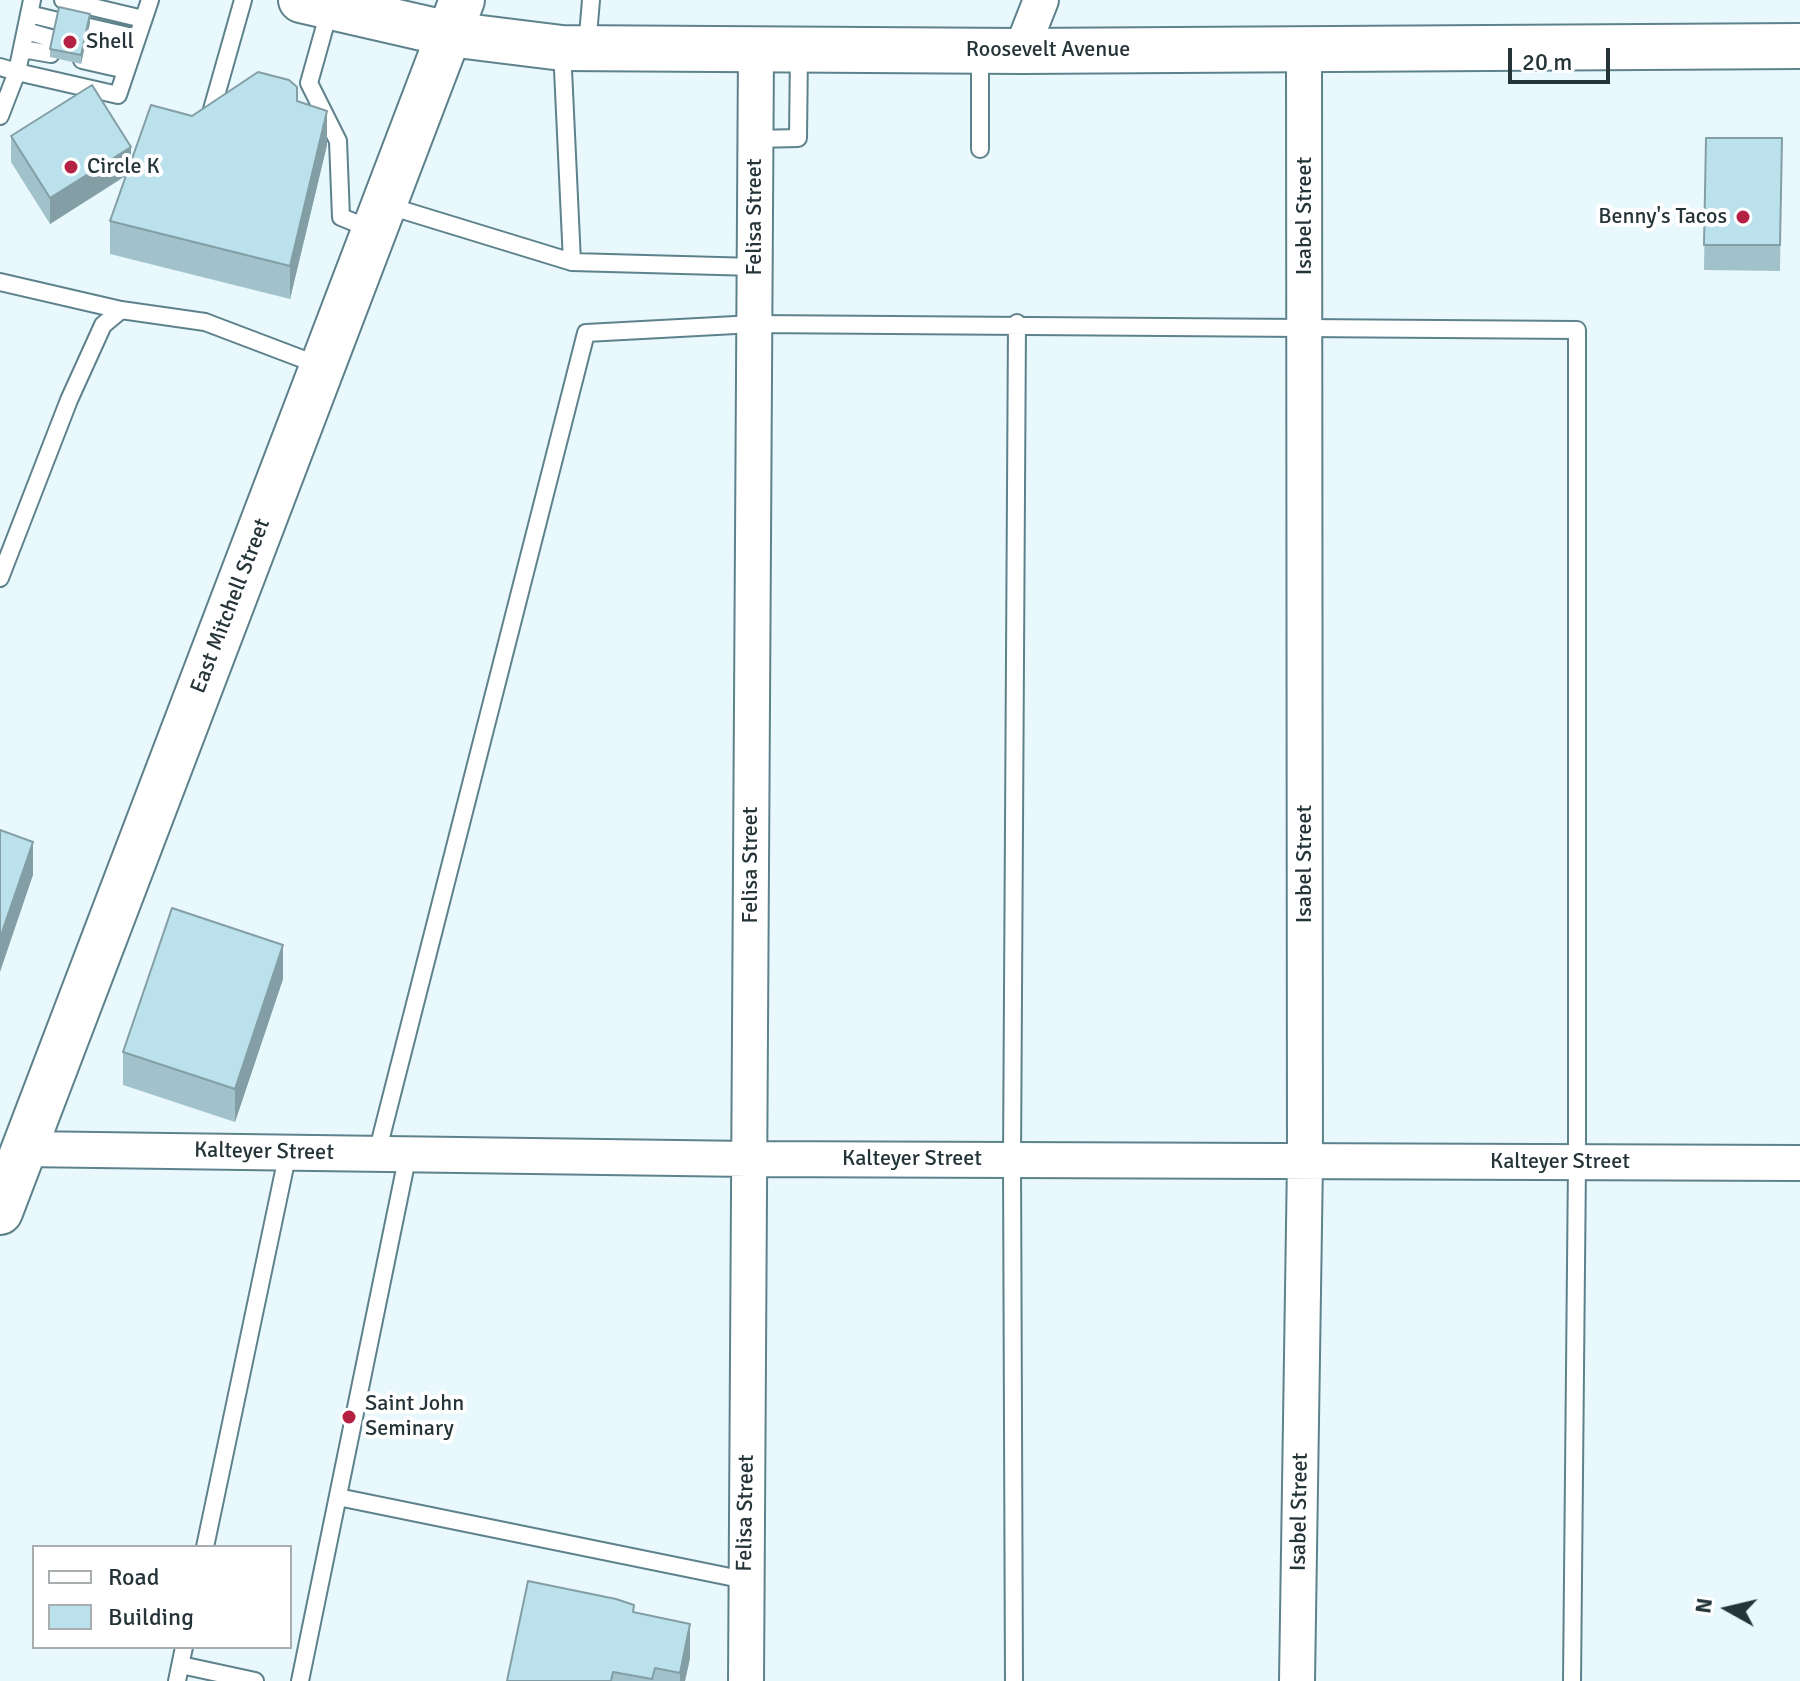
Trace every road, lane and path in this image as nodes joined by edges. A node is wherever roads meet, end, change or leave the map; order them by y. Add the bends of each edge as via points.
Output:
1 (63, 0) edge
2 (150, 0) edge
3 (243, 0) edge
4 (591, 0) edge
5 (1041, 0) edge
6 (316, 3) edge
7 (29, 15) edge
8 (456, 17) edge
9 (143, 19) junction
10 (58, 21) edge
11 (89, 27) edge
12 (137, 38) junction
13 (1800, 46) edge
14 (1304, 47) junction
15 (574, 48) junction
16 (22, 49) junction
17 (756, 49) junction
18 (799, 50) junction
19 (1001, 51) junction
20 (84, 53) edge
21 (128, 63) junction
22 (8, 70) edge
23 (0, 116) edge
24 (209, 120) edge
25 (755, 139) junction
26 (980, 149) dead end
27 (379, 218) junction
28 (572, 262) junction
29 (755, 267) junction
30 (2, 287) edge
31 (121, 310) junction
32 (1017, 323) junction
33 (754, 324) junction
34 (1305, 328) junction
35 (323, 367) junction
36 (0, 578) edge
37 (24, 1149) junction
38 (288, 1152) junction
39 (392, 1154) junction
40 (749, 1159) junction
41 (1012, 1160) junction
42 (1305, 1161) junction
43 (1577, 1162) junction
44 (1800, 1163) edge
45 (0, 1212) edge
46 (338, 1497) junction
47 (205, 1545) edge
48 (745, 1580) junction
49 (184, 1649) edge
50 (179, 1673) edge
51 (255, 1681) edge
52 (300, 1681) edge
53 (746, 1681) edge
54 (1014, 1681) edge
55 (1297, 1681) edge
56 (1572, 1681) edge

1 - 9 lane
2 - 9 lane
3 - 24 lane
4 - 15 lane
5 - 19 street
6 - 8 main road, Roosevelt Avenue
6 - 27 lane via 309,83 338,141 341,217
7 - 10 lane
7 - 16 lane
7 - 16 lane via 53,46
8 - 15 main road, Roosevelt Avenue
8 - 27 main road, East Mitchell Street
9 - 12 lane
11 - 12 lane
12 - 21 lane
13 - 14 main road, Roosevelt Avenue
14 - 19 main road, Roosevelt Avenue
14 - 34 street, Isabel Street
15 - 17 main road, Roosevelt Avenue
15 - 28 lane
16 - 22 lane
17 - 18 main road, Roosevelt Avenue
17 - 25 street, Felisa Street
18 - 19 main road, Roosevelt Avenue
18 - 25 lane via 798,138
19 - 26 lane
20 - 21 lane
21 - 22 lane via 118,95
22 - 23 lane
25 - 29 street, Felisa Street
27 - 28 lane
27 - 35 main road, East Mitchell Street
28 - 29 lane
29 - 33 street, Felisa Street
30 - 31 lane
31 - 35 lane via 205,322
31 - 36 lane via 103,325 69,400
32 - 33 lane
32 - 34 lane
32 - 41 lane
33 - 39 lane via 586,333
33 - 40 street, Felisa Street
34 - 42 street, Isabel Street
34 - 43 lane via 1577,330
35 - 37 main road, East Mitchell Street
37 - 38 street, Kalteyer Street
37 - 45 main road, East Mitchell Street
38 - 39 street, Kalteyer Street
38 - 47 lane
39 - 40 street, Kalteyer Street
39 - 46 lane
40 - 41 street, Kalteyer Street
40 - 48 street, Felisa Street
41 - 42 street, Kalteyer Street
41 - 54 lane
42 - 43 street, Kalteyer Street
42 - 55 street, Isabel Street
43 - 44 street, Kalteyer Street
43 - 56 lane
46 - 48 lane
46 - 52 lane
48 - 53 street, Felisa Street
49 - 50 lane
50 - 51 lane

